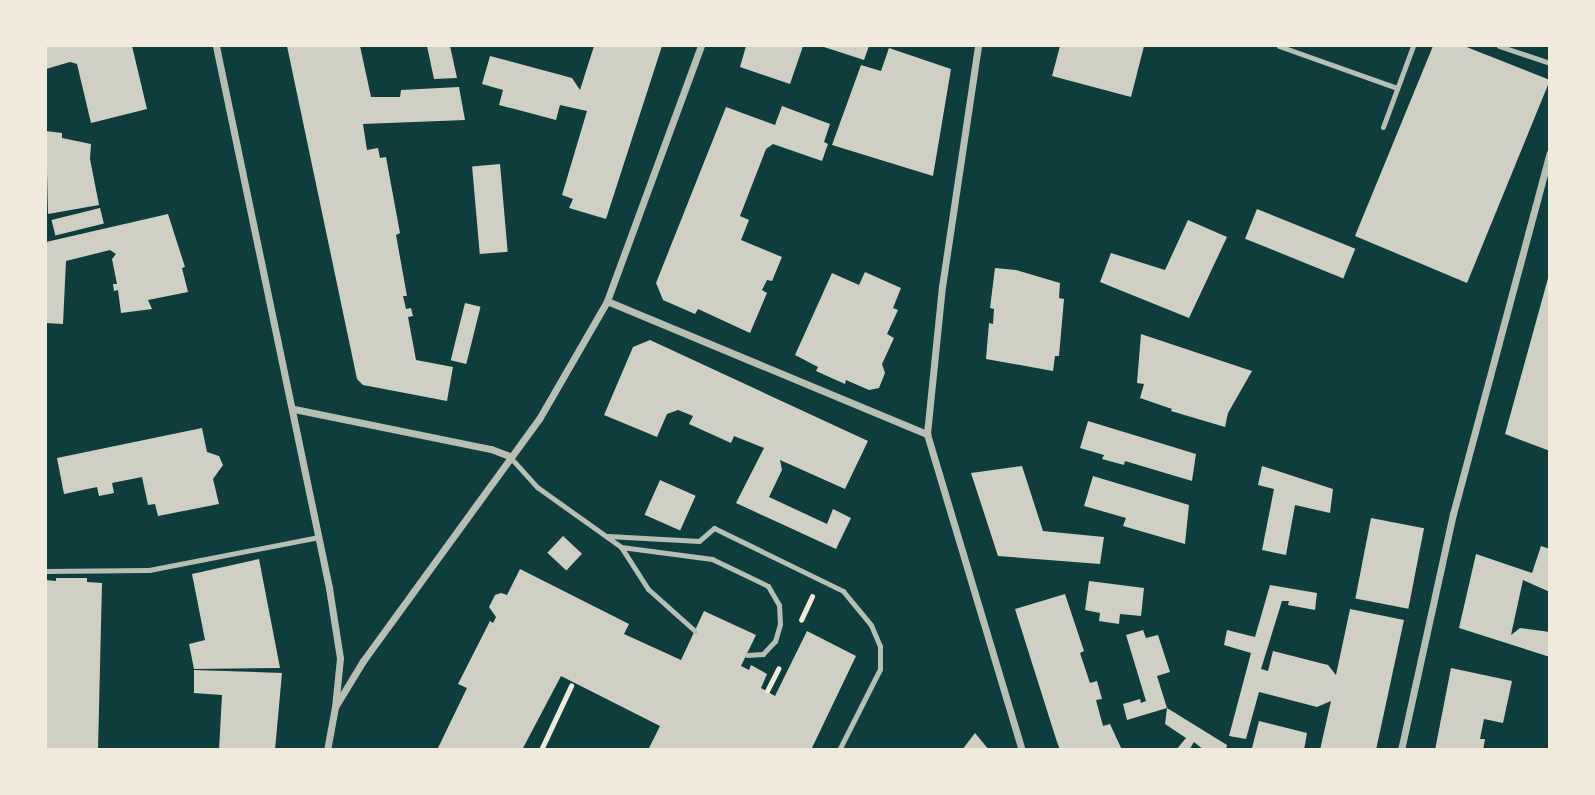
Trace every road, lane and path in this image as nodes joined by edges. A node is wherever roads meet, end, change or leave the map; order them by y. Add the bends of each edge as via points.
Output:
1 (216, 46) edge
2 (701, 46) edge
3 (978, 46) edge
4 (1279, 46) edge
5 (1413, 46) edge
6 (1499, 46) edge
7 (1549, 63) edge
8 (1397, 88) junction
9 (1383, 127) dead end
10 (1549, 153) edge
11 (607, 301) junction
12 (294, 409) junction
13 (928, 434) junction
14 (509, 456) junction
15 (608, 536) junction
16 (319, 537) junction
17 (621, 547) junction
18 (46, 571) edge
19 (695, 631) dead end
20 (747, 655) dead end
21 (571, 686) dead end
22 (335, 707) junction
23 (327, 750) edge
24 (541, 750) edge
25 (839, 750) edge
26 (1022, 750) edge
27 (1401, 750) edge

1 - 12 street
2 - 11 street
3 - 13 street via 942,286
4 - 8 lane
5 - 8 lane
6 - 7 lane
8 - 9 lane
10 - 27 street via 1453,514
11 - 13 street
11 - 14 street via 539,419
12 - 14 street
12 - 16 street
13 - 26 street
14 - 15 lane via 537,487
14 - 22 street
15 - 17 lane
15 - 25 lane via 699,541 715,528 843,591 871,625 880,646 880,669
16 - 18 lane via 149,570
16 - 22 street via 340,658
17 - 19 lane via 648,589
17 - 20 lane via 712,559 768,586 779,605 775,641 762,654
21 - 24 path
22 - 23 street

